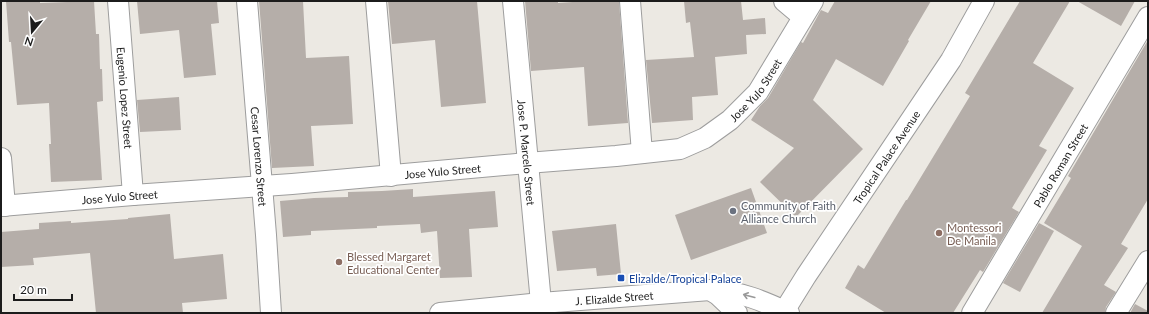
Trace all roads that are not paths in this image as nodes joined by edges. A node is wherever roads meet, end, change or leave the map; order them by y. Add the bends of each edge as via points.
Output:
1 (118, 1) edge
2 (246, 1) edge
3 (376, 1) edge
4 (513, 1) edge
5 (630, 1) edge
6 (784, 1) edge
7 (984, 1) edge
8 (808, 9) edge
9 (1148, 17) edge
10 (642, 153) junction
11 (1, 158) edge
12 (528, 162) junction
13 (391, 176) junction
14 (262, 186) junction
15 (132, 194) junction
16 (3, 206) edge
17 (1148, 261) edge
18 (710, 290) junction
19 (541, 304) junction
20 (786, 312) edge
21 (271, 313) edge
22 (440, 313) edge
23 (737, 313) edge
24 (972, 313) edge
25 (1116, 313) edge

1 - 15 street, Eugenio Lopez Street
2 - 14 street, Cesar Lorenzo Street
3 - 13 street
4 - 12 street, Jose P. Marcelo Street
5 - 10 street
6 - 8 street
7 - 20 street, Tropical Palace Avenue via 951,60 806,276
8 - 10 street, Jose Yulo Street via 758,92 730,120 705,138 680,149
9 - 24 street, Pablo Roman Street
10 - 12 street, Jose Yulo Street
11 - 16 street
12 - 13 street, Jose Yulo Street
12 - 19 street, Jose P. Marcelo Street
13 - 14 street, Jose Yulo Street
14 - 15 street, Jose Yulo Street
14 - 21 street, Cesar Lorenzo Street
15 - 16 street, Jose Yulo Street
17 - 25 street
18 - 19 street, J. Elizalde Street
20 -> 18 street, J. Elizalde Street via 747,295
18 - 23 street
19 - 22 street, J. Elizalde Street

